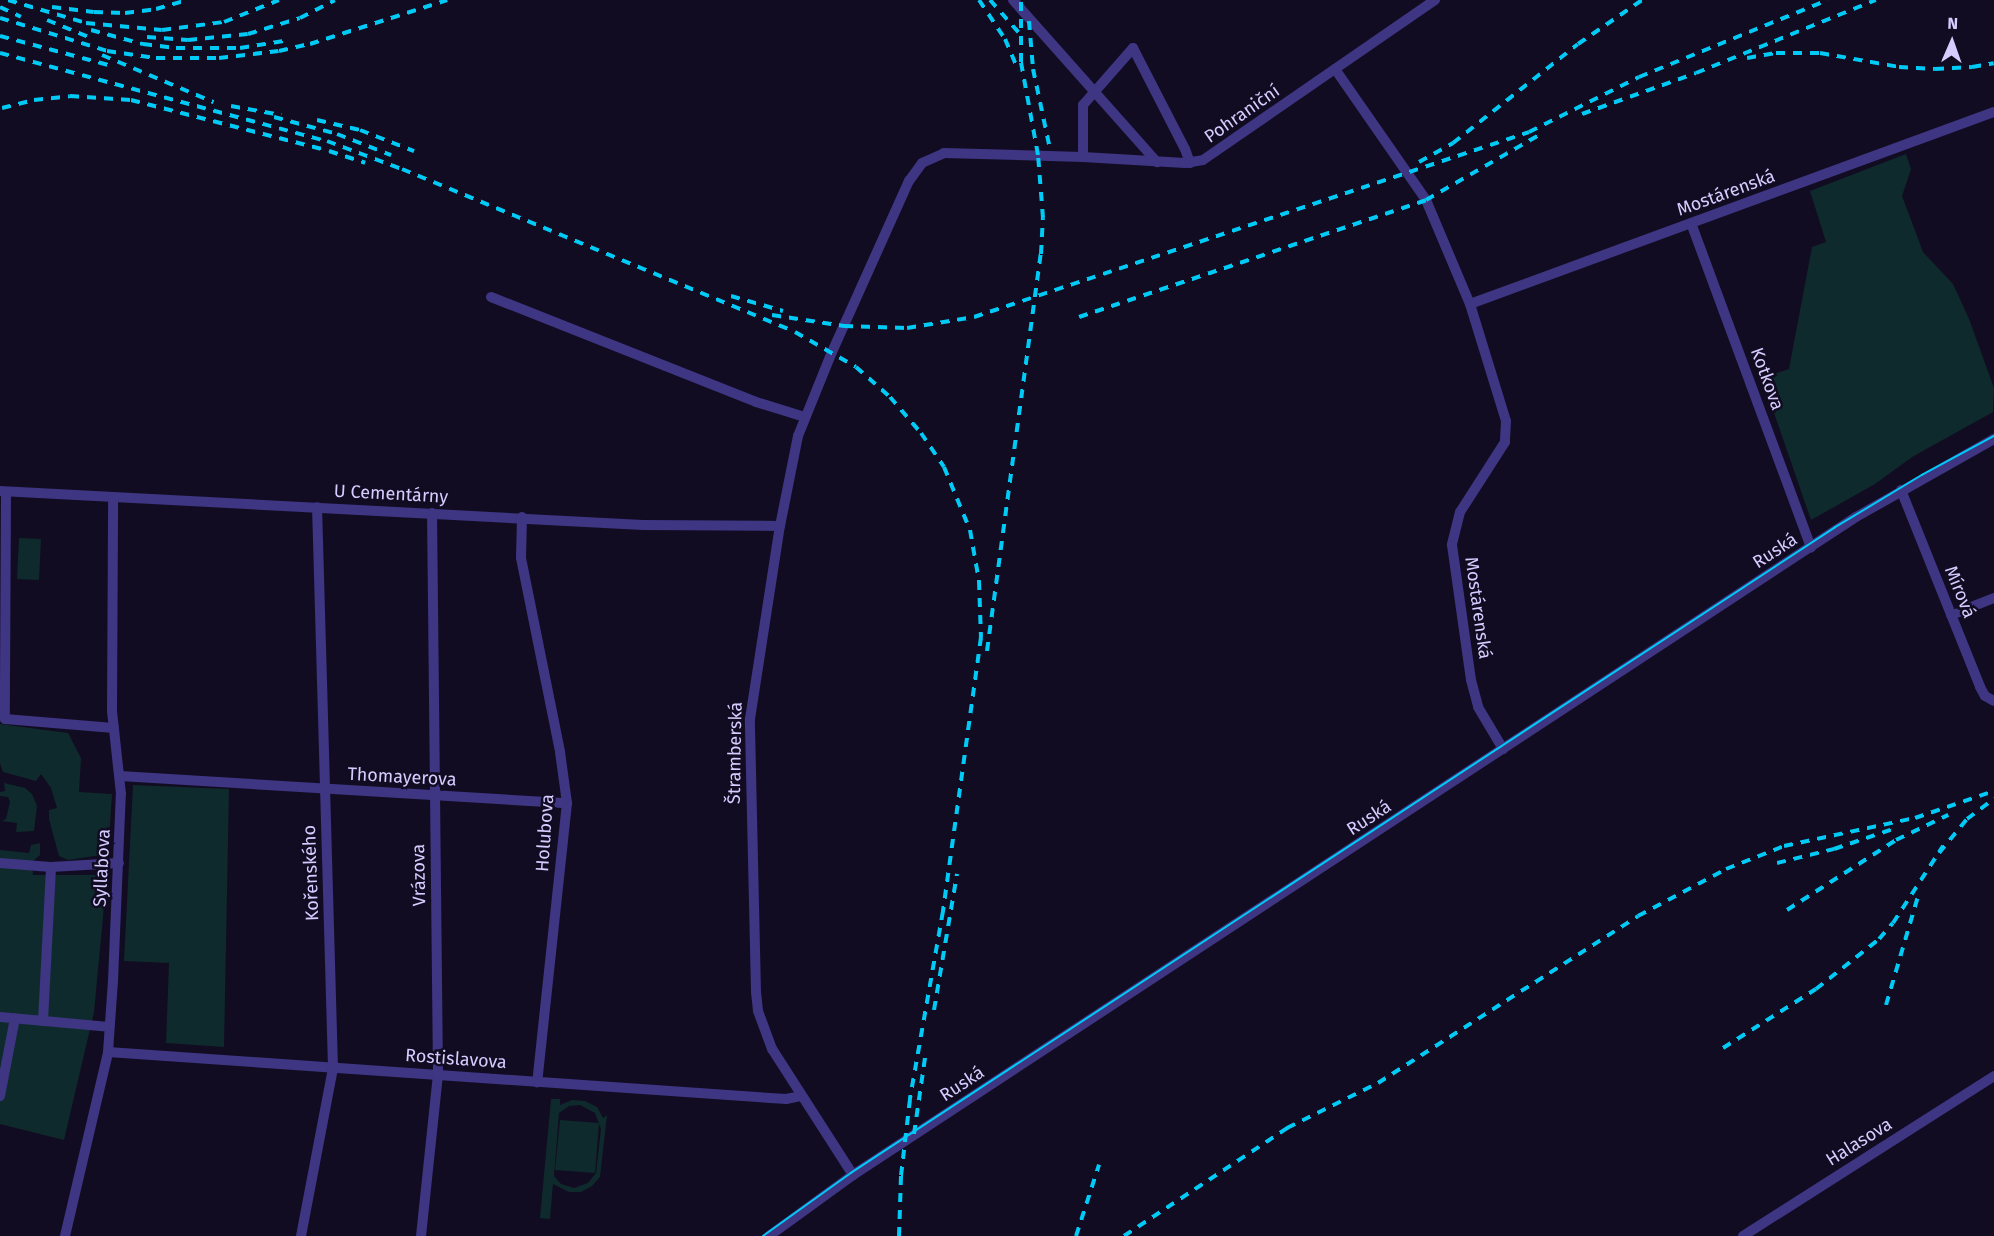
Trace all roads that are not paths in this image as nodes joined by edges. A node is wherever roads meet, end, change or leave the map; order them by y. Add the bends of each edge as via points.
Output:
1 (1013, 0) edge
2 (1435, 0) edge
3 (1335, 69) junction
4 (1094, 90) junction
5 (1994, 112) edge
6 (1083, 157) junction
7 (1157, 162) junction
8 (1190, 163) junction
9 (1691, 223) junction
10 (491, 297) dead end
11 (1470, 304) junction
12 (847, 318) joint
13 (805, 417) junction
14 (1994, 439) edge
15 (1901, 490) junction
16 (3, 491) edge
17 (113, 497) junction
18 (317, 507) junction
19 (432, 513) junction
20 (522, 517) junction
21 (780, 526) junction
22 (1811, 547) junction
23 (1994, 598) edge
24 (1951, 615) junction
25 (1994, 701) edge
26 (114, 728) junction
27 (1503, 749) junction
28 (120, 776) junction
29 (325, 789) junction
30 (434, 796) junction
31 (567, 803) junction
32 (0, 863) edge
33 (119, 863) junction
34 (51, 867) junction
35 (0, 1017) edge
36 (15, 1018) junction
37 (43, 1021) junction
38 (109, 1027) junction
39 (108, 1052) junction
40 (333, 1068) junction
41 (438, 1074) junction
42 (1994, 1076) edge
43 (537, 1082) junction
44 (0, 1096) edge
45 (802, 1096) junction
46 (853, 1175) junction
47 (65, 1236) edge
48 (301, 1236) edge
49 (421, 1236) edge
50 (769, 1236) edge
51 (1743, 1236) edge

1 - 4 street
2 - 3 street, Pohraniční
3 - 8 street, Pohraniční via 1207,158
3 - 11 street, Mostárenská via 1426,200
4 - 6 street via 1083,105
4 - 7 street
4 - 8 street via 1132,48
5 - 9 street, Mostárenská
6 - 7 street, Pohraniční
6 - 12 street, Pohraniční via 944,153 918,166
7 - 8 street, Pohraniční
9 - 11 street, Mostárenská
9 - 22 street, Kotkova
10 - 13 street via 734,394
11 - 27 street, Mostárenská via 1506,421 1505,442 1460,512 1452,545 1471,680 1478,707
12 - 13 street, Štramberská
13 - 21 street, Štramberská via 791,464
14 - 15 street, Ruská
15 - 22 street, Ruská
15 - 24 street, Mírová
16 - 17 street, U Cementárny
16 - 26 street via 5,719
17 - 18 street, U Cementárny
17 - 26 street, Syllabova
18 - 19 street, U Cementárny
18 - 29 street, Kořenského
19 - 20 street, U Cementárny
19 - 30 street, Vrázova
20 - 21 street, U Cementárny via 654,526
20 - 31 street, Holubova via 520,558
21 - 45 street, Štramberská via 750,719 756,992 766,1038
22 - 27 street, Ruská
23 - 24 street
24 - 25 street, Mírová via 1980,687
26 - 28 street, Syllabova
27 - 46 street, Ruská
28 - 29 street, Thomayerova
28 - 33 street, Syllabova
29 - 30 street, Thomayerova
29 - 40 street, Kořenského
30 - 31 street, Thomayerova
30 - 41 street, Vrázova
31 - 43 street, Holubova
32 - 34 street
33 - 34 street
33 - 38 street, Syllabova
34 - 37 street
35 - 36 street
36 - 37 street
36 - 44 street
37 - 38 street
38 - 39 street, Syllabova
39 - 40 street, Rostislavova
39 - 47 street, Syllabova
40 - 41 street, Rostislavova
40 - 48 street, Kořenského
41 - 43 street, Rostislavova
41 - 49 street, Vrázova
42 - 51 street, Halasova
43 - 45 street, Rostislavova via 786,1099
45 - 46 street, Štramberská
46 - 50 street, Ruská

